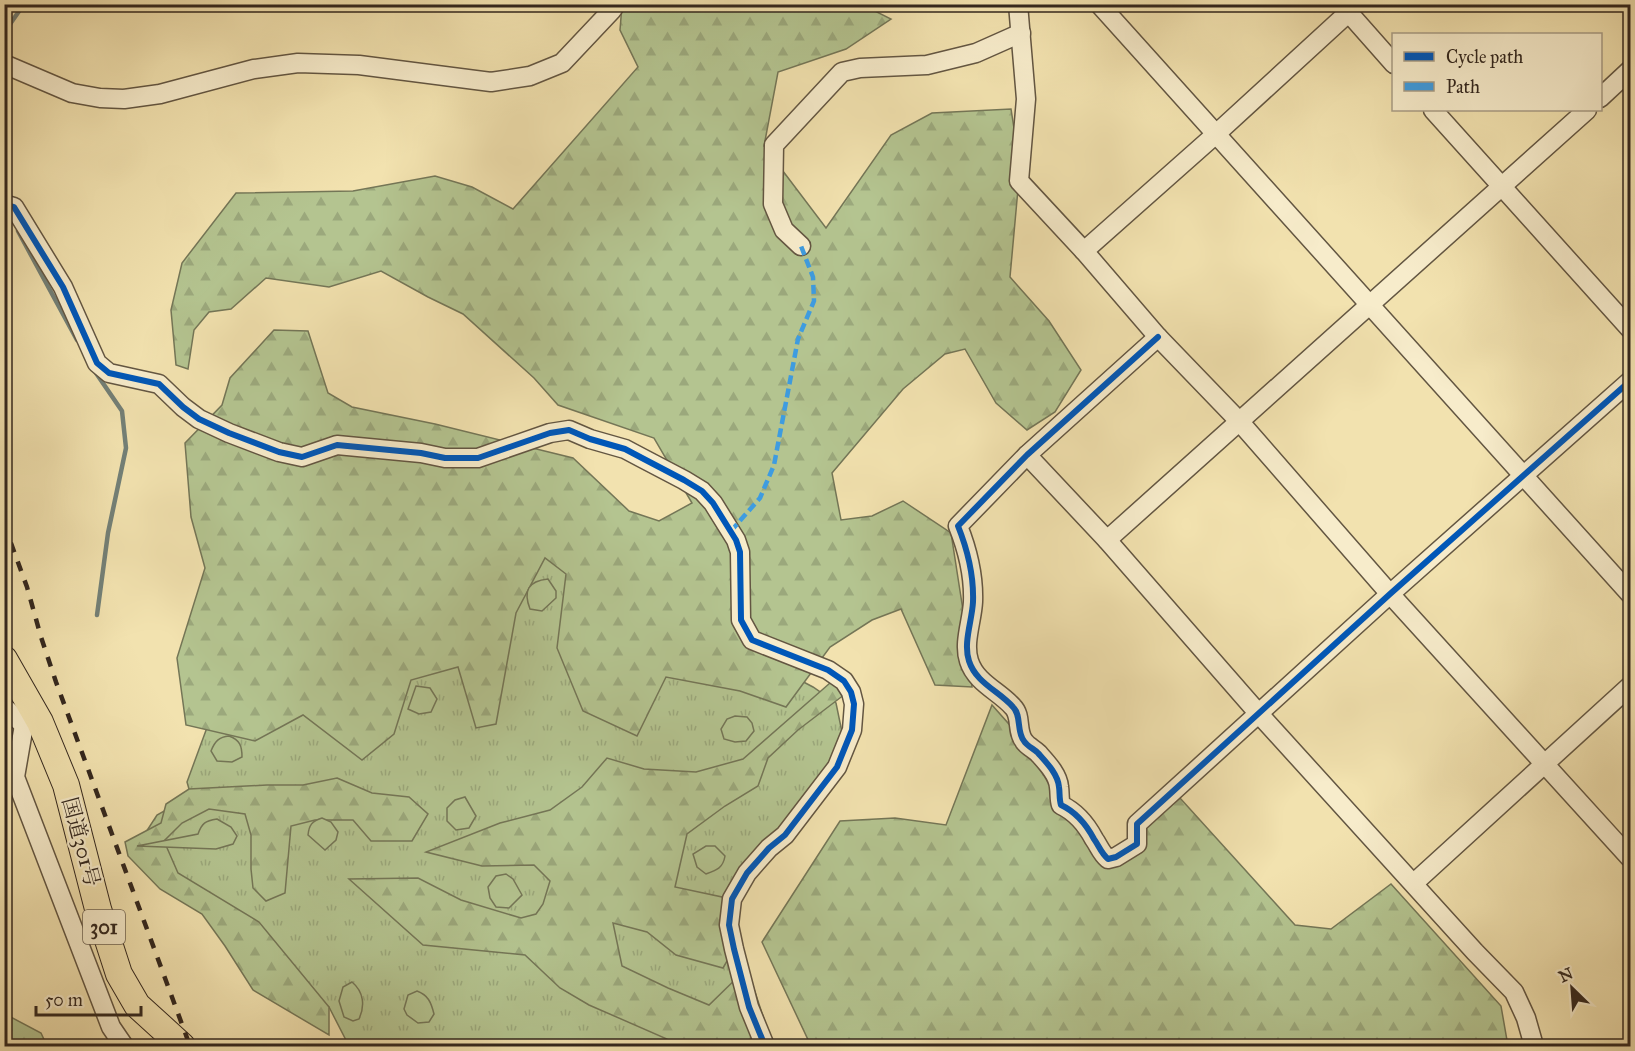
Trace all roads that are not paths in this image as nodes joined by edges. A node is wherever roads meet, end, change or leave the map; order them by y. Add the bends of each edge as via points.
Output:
1 (616, 4) edge
2 (1018, 4) edge
3 (1099, 4) edge
4 (1345, 9) edge
5 (1021, 33) junction
6 (1392, 62) edge
7 (5, 65) edge
8 (1630, 70) edge
9 (1602, 96) edge
10 (1435, 111) edge
11 (1586, 111) edge
12 (1216, 134) junction
13 (1502, 188) junction
14 (4, 204) edge
15 (801, 246) dead end
16 (1084, 251) junction
17 (1368, 305) junction
18 (1630, 329) edge
19 (1158, 337) junction
20 (1630, 381) edge
21 (1239, 421) junction
22 (1027, 455) junction
23 (1522, 476) junction
24 (1107, 540) junction
25 (1390, 594) junction
26 (1630, 594) edge
27 (4, 659) edge
28 (1630, 686) edge
29 (4, 706) edge
30 (1259, 714) junction
31 (32, 723) junction
32 (1545, 763) junction
33 (1630, 858) edge
34 (1414, 882) junction
35 (124, 1047) edge
36 (183, 1047) edge
37 (765, 1047) edge
38 (1534, 1047) edge

1 - 7 street via 562,63 530,76 491,82 359,65 297,63 124,99 72,93
2 - 5 street
3 - 12 street
4 - 6 street
4 - 12 street
5 - 15 street via 976,52 927,65 842,72 774,145 773,204 784,230
5 - 16 street via 1026,99 1019,181
8 - 9 street
10 - 13 street
11 - 13 street
12 - 16 street
12 - 17 street
13 - 17 street
13 - 18 street
14 - 37 street via 14,207 63,288 97,363 109,373 159,384 199,419 229,433 302,457 336,444 445,458 478,458 569,430 625,449 702,491 713,503 740,552 741,620 752,640 828,670 844,681 854,704 852,730 837,767 785,835 747,873 732,899 729,925 734,949 749,1007
16 - 19 street
17 - 21 street
17 - 23 street
19 - 21 street
19 - 22 street
20 - 23 street
21 - 24 street
21 - 25 street
22 - 24 street
22 - 30 street via 958,526 971,567 973,598 968,659 980,680 1015,708 1024,741 1054,772 1060,805 1078,816 1102,855 1107,859 1116,857 1137,844 1137,824
23 - 25 street
23 - 26 street
24 - 30 street
25 - 30 street
25 - 32 street
27 - 31 highway, 国道301号 / 301
28 - 32 street
29 - 31 street
30 - 34 street
31 - 35 street via 15,777 111,1027
31 - 36 highway, 国道301号 / 301 via 66,785 119,974 137,1005
32 - 33 street
32 - 34 street
34 - 38 street via 1514,992

